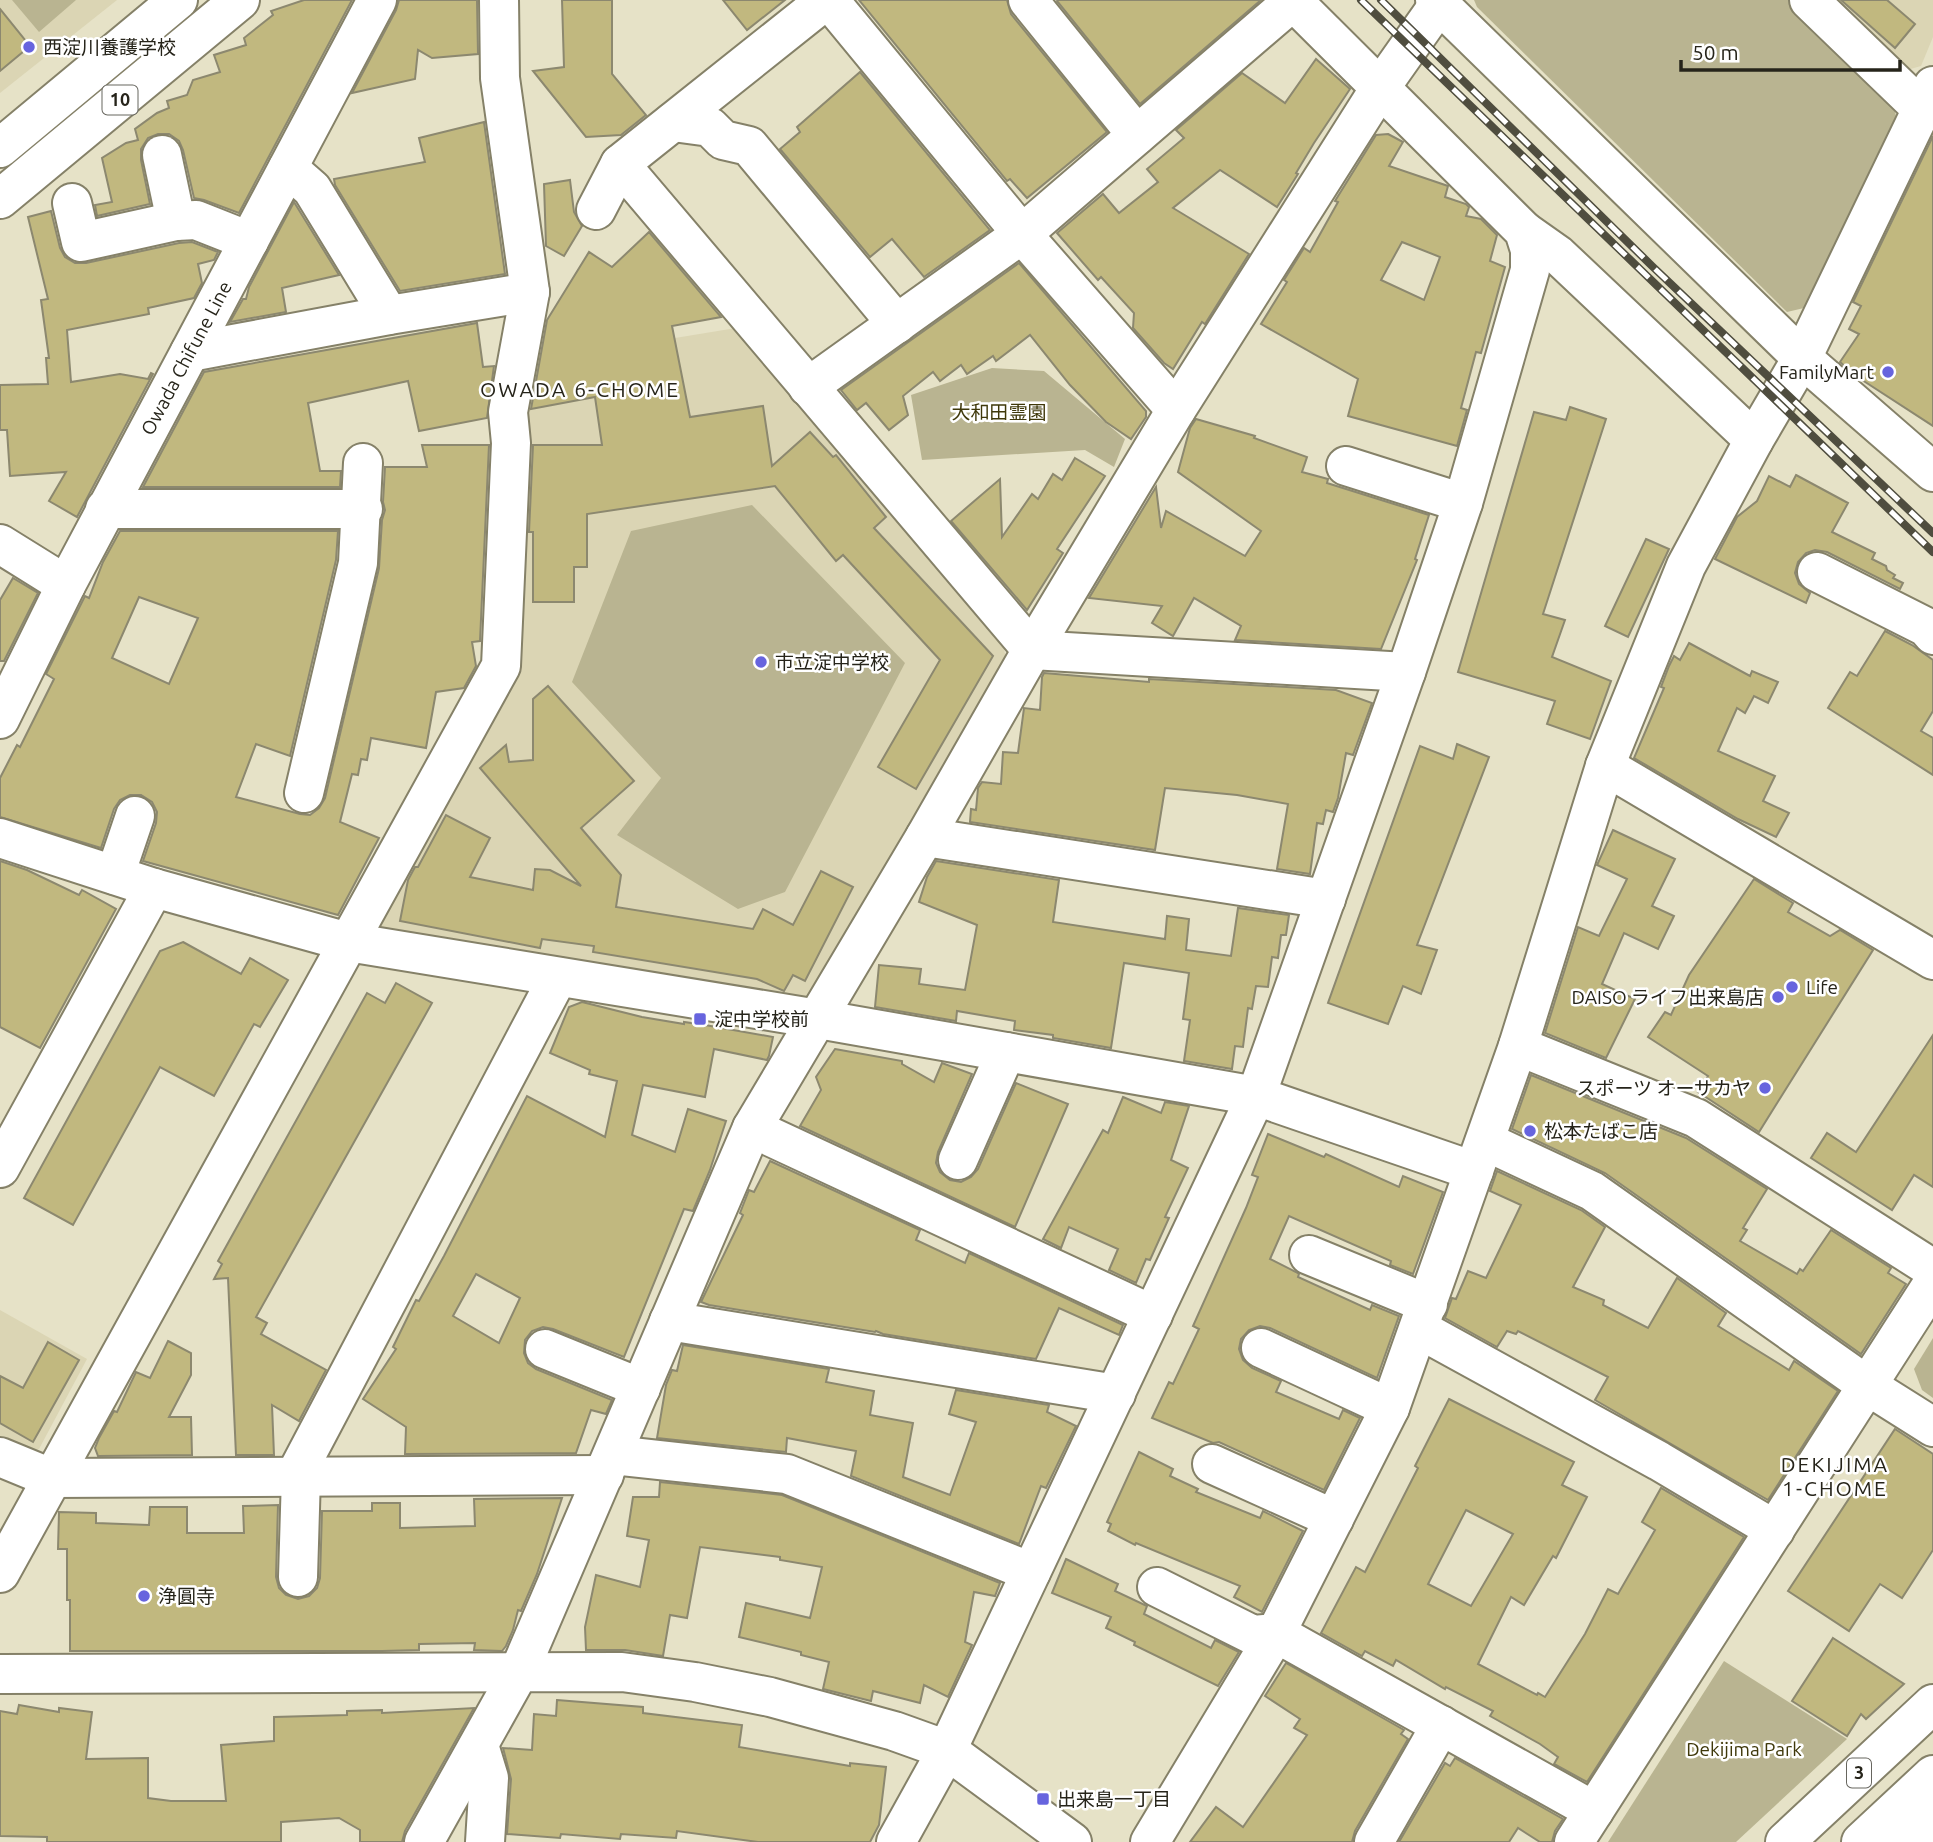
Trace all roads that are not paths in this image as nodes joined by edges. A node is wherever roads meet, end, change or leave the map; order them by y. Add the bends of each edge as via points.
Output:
1 (178, 0) edge
2 (240, 0) edge
3 (377, 0) edge
4 (499, 0) edge
5 (827, 0) edge
6 (1028, 0) edge
7 (1809, 0) edge
8 (1292, 1) edge
9 (1439, 1) edge
10 (1380, 88) junction
11 (1928, 98) edge
12 (673, 122) junction
13 (1137, 135) junction
14 (0, 148) edge
15 (162, 155) dead end
16 (620, 164) junction
17 (288, 168) junction
18 (0, 199) edge
19 (72, 202) dead end
20 (596, 210) dead end
21 (176, 220) junction
22 (1524, 231) junction
23 (1022, 234) junction
24 (249, 241) junction
25 (530, 292) junction
26 (389, 315) junction
27 (897, 324) junction
28 (190, 352) junction
29 (1802, 358) junction
30 (808, 387) junction
31 (1176, 410) junction
32 (1754, 440) junction
33 (363, 463) dead end
34 (1346, 466) dead end
35 (1933, 472) edge
36 (1463, 503) junction
37 (105, 509) junction
38 (363, 509) junction
39 (0, 544) edge
40 (1817, 572) dead end
41 (66, 584) junction
42 (1933, 635) edge
43 (1032, 650) junction
44 (1406, 672) junction
45 (10, 676) edge
46 (0, 719) edge
47 (1605, 766) junction
48 (304, 793) dead end
49 (135, 816) dead end
50 (925, 837) junction
51 (0, 838) edge
52 (115, 875) junction
53 (154, 888) junction
54 (1326, 899) junction
55 (348, 942) junction
56 (1933, 960) edge
57 (558, 977) junction
58 (818, 1019) junction
59 (1518, 1046) junction
60 (1006, 1052) junction
61 (1256, 1096) junction
62 (752, 1128) junction
63 (1480, 1156) junction
64 (958, 1160) dead end
65 (0, 1168) edge
66 (1309, 1255) dead end
67 (1933, 1269) edge
68 (1933, 1283) edge
69 (1153, 1315) junction
70 (1423, 1317) junction
71 (669, 1321) junction
72 (1261, 1348) dead end
73 (545, 1349) dead end
74 (1868, 1386) junction
75 (641, 1388) junction
76 (1116, 1394) junction
77 (1390, 1408) junction
78 (1933, 1427) edge
79 (0, 1457) edge
80 (1212, 1464) dead end
81 (609, 1465) junction
82 (298, 1476) junction
83 (51, 1478) junction
84 (1334, 1519) junction
85 (1775, 1530) junction
86 (1031, 1572) junction
87 (0, 1573) edge
88 (298, 1577) dead end
89 (1157, 1587) dead end
90 (1276, 1633) junction
91 (0, 1674) edge
92 (518, 1674) junction
93 (1933, 1703) edge
94 (1441, 1725) junction
95 (479, 1745) junction
96 (947, 1750) junction
97 (1933, 1775) edge
98 (1933, 1817) edge
99 (1584, 1826) edge
100 (424, 1842) edge
101 (485, 1842) edge
102 (896, 1842) edge
103 (1072, 1842) edge
104 (1150, 1842) edge
105 (1374, 1842) edge
106 (1785, 1842) edge
107 (1861, 1842) edge
108 (1906, 1842) edge

1 - 14 main road, 10
2 - 18 main road, 10
3 - 17 main road, Owada Chifune Line
4 - 25 main road via 500,78
5 - 12 main road
5 - 23 main road
6 - 13 main road
7 - 11 main road
8 - 10 main road
8 - 13 main road
9 - 10 main road
9 - 29 main road
10 - 22 main road
10 - 31 main road
11 - 29 main road
12 - 16 main road
12 - 27 main road via 710,127 723,140 749,146
13 - 23 main road
15 - 21 main road
16 - 20 main road
16 - 30 main road
17 - 24 main road, Owada Chifune Line
17 - 26 main road via 312,189
19 - 21 main road via 81,243
21 - 24 main road via 196,220
22 - 32 main road via 1558,255
22 - 36 main road via 1530,270
23 - 27 main road
23 - 31 main road
24 - 28 main road, Owada Chifune Line
25 - 26 main road
25 - 55 main road via 508,412 501,666
26 - 28 main road
27 - 30 main road
28 - 37 main road, Owada Chifune Line
29 - 32 main road
29 - 35 main road
30 - 43 main road
31 - 43 main road
32 - 47 main road via 1686,566
33 - 38 main road
34 - 36 main road
36 - 44 main road
37 - 38 main road
37 - 41 main road, Owada Chifune Line
38 - 48 main road via 358,563
39 - 41 main road
40 - 42 main road via 1926,627
41 - 45 main road, Owada Chifune Line
43 - 44 main road
43 - 50 main road
44 - 54 main road
45 - 46 main road, Owada Chifune Line
47 - 56 main road via 1862,907
47 - 59 main road
49 - 52 main road
50 - 54 main road
50 - 58 main road
51 - 52 main road
52 - 53 main road
53 - 55 main road
53 - 65 main road
54 - 61 main road
55 - 57 main road
55 - 83 main road
57 - 58 main road
57 - 82 main road
58 - 60 main road
58 - 62 main road
59 - 63 main road
59 - 67 main road via 1696,1118
60 - 61 main road
60 - 64 main road
61 - 63 main road
61 - 69 main road
62 - 69 main road
62 - 71 main road
63 - 70 main road
63 - 74 main road via 1592,1191
66 - 70 main road
68 - 74 main road
69 - 76 main road
70 - 77 main road
70 - 85 main road
71 - 75 main road
71 - 76 main road
72 - 77 main road
73 - 75 main road
74 - 78 main road
74 - 85 main road
75 - 81 main road
76 - 86 main road
77 - 84 main road
79 - 83 main road
80 - 84 main road
81 - 82 main road
81 - 86 main road via 787,1474
81 - 92 main road
82 - 83 main road
82 - 88 main road
83 - 87 main road
84 - 90 main road
85 - 99 main road
86 - 96 main road
89 - 90 main road via 1253,1635
90 - 94 main road
90 - 104 main road
91 - 92 main road
92 - 95 main road
92 - 96 main road via 622,1672 695,1682 770,1697
93 - 106 main road, 3
94 - 99 main road
94 - 105 main road
95 - 100 main road
95 - 101 main road via 489,1778
96 - 102 main road
96 - 103 main road
97 - 107 main road
98 - 108 main road

